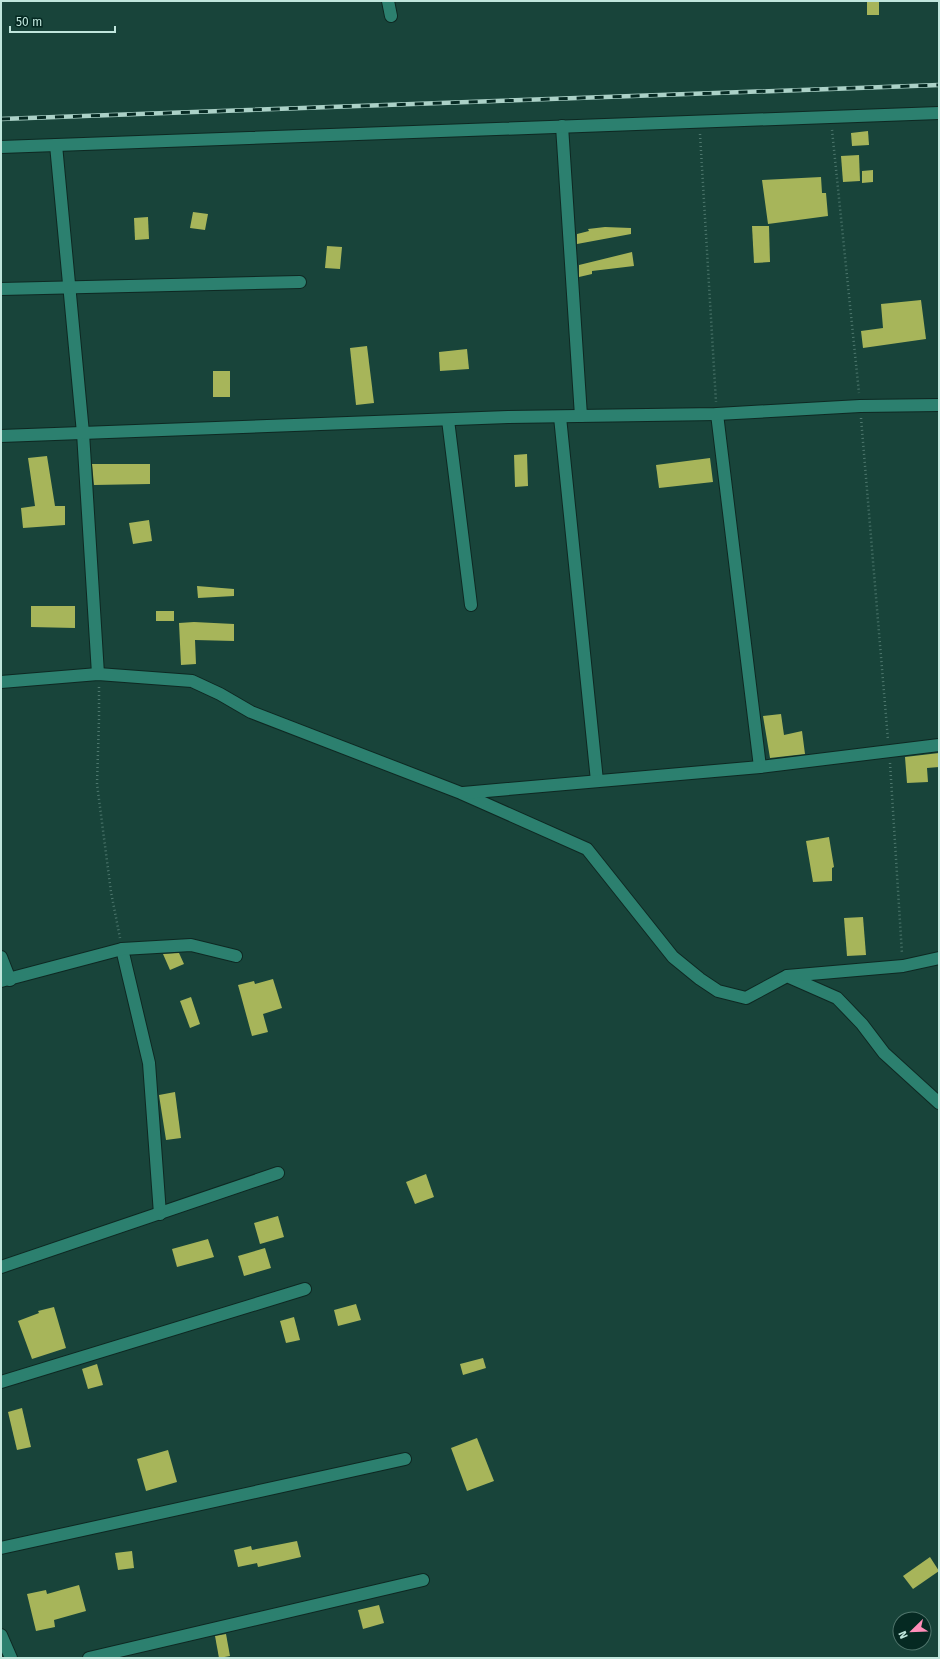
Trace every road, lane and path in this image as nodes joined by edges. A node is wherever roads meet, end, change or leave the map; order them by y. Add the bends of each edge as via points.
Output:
1 (388, 1) edge
2 (391, 16) dead end
3 (939, 113) edge
4 (831, 117) junction
5 (699, 121) junction
6 (562, 126) junction
7 (56, 145) junction
8 (1, 147) edge
9 (300, 282) dead end
10 (70, 287) junction
11 (1, 289) edge
12 (939, 405) edge
13 (860, 406) junction
14 (717, 414) junction
15 (581, 416) junction
16 (560, 417) junction
17 (448, 420) junction
18 (83, 433) junction
19 (1, 436) edge
20 (470, 605) dead end
21 (98, 674) junction
22 (1, 682) edge
23 (939, 745) edge
24 (889, 751) junction
25 (760, 767) junction
26 (597, 781) junction
27 (461, 793) junction
28 (122, 949) junction
29 (236, 956) dead end
30 (1, 957) edge
31 (939, 958) edge
32 (903, 966) junction
33 (787, 976) junction
34 (6, 980) edge
35 (939, 1103) edge
36 (278, 1173) dead end
37 (160, 1214) junction
38 (1, 1267) edge
39 (305, 1289) dead end
40 (1, 1382) edge
41 (405, 1459) dead end
42 (1, 1548) edge
43 (422, 1580) dead end
44 (1, 1635) edge
45 (11, 1658) edge
46 (89, 1658) edge

1 - 2 street
3 - 4 street
4 - 5 street
4 - 13 path
5 - 6 street
5 - 14 path
6 - 7 street
6 - 15 street
7 - 8 street
7 - 10 street
9 - 10 street
10 - 11 street
10 - 18 street
12 - 13 street
13 - 14 street
13 - 24 path
14 - 15 street
14 - 25 street
15 - 16 street
16 - 17 street
16 - 26 street
17 - 18 street
17 - 20 street
18 - 19 street
18 - 21 street
21 - 22 street
21 - 27 street via 192,681 251,712
21 - 28 path via 97,784 111,892
23 - 24 street
24 - 25 street
24 - 32 path
25 - 26 street
26 - 27 street
27 - 33 street via 587,848 673,957 718,991 746,998
28 - 29 street via 191,945
28 - 34 street
28 - 37 street via 149,1062
30 - 34 street
31 - 32 street
32 - 33 street
33 - 35 street via 837,998 862,1024 884,1053
36 - 37 street
37 - 38 street
39 - 40 street
41 - 42 street
43 - 46 street
44 - 45 street

